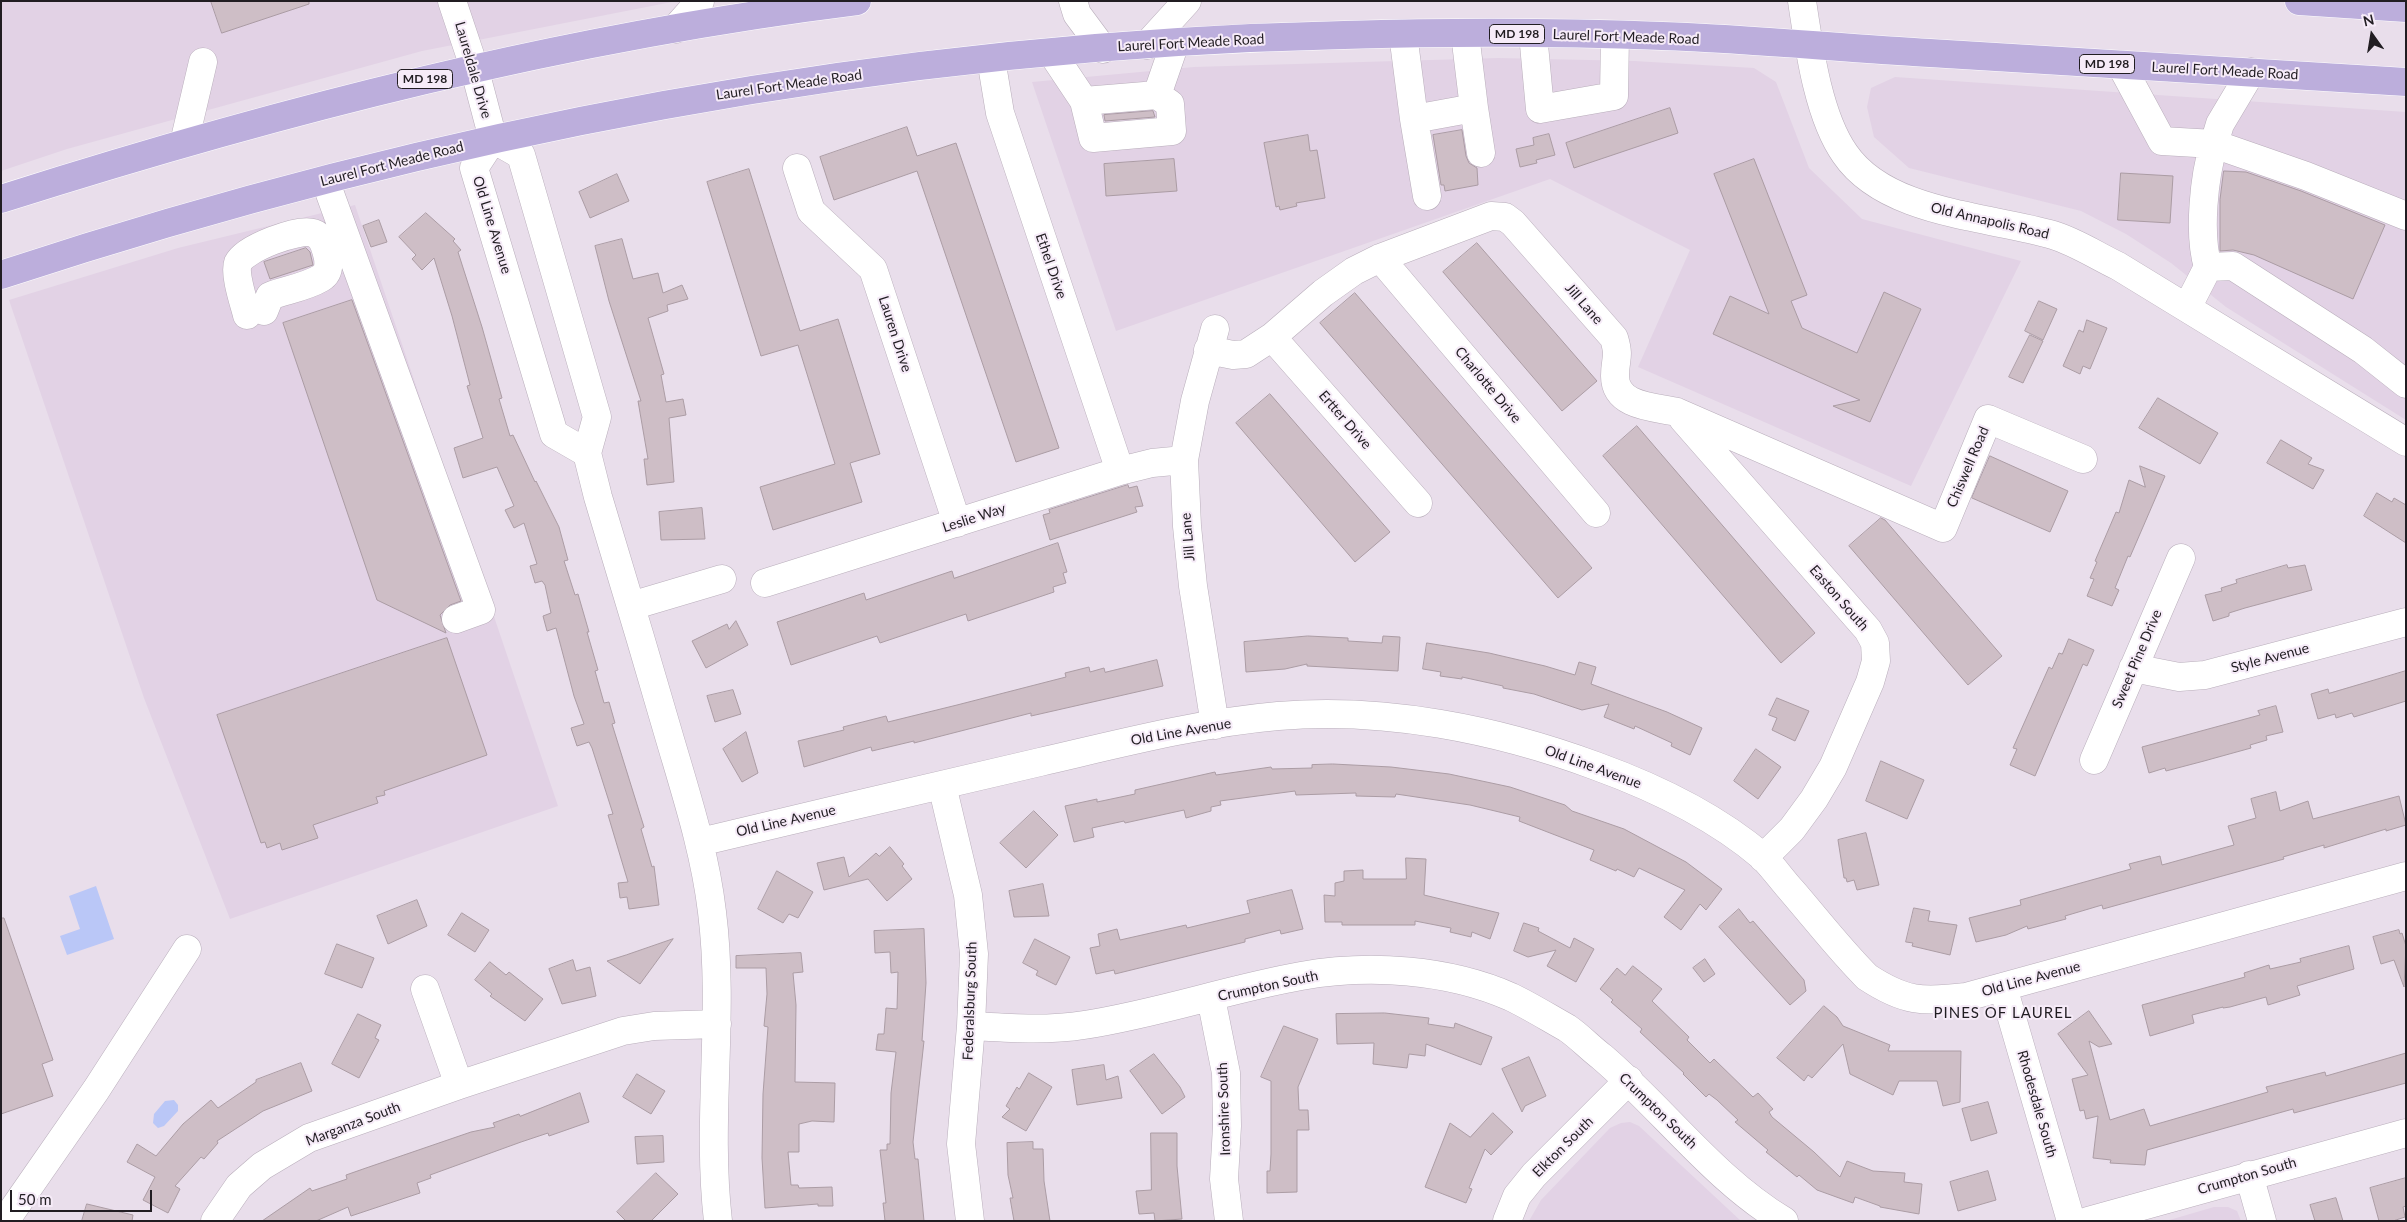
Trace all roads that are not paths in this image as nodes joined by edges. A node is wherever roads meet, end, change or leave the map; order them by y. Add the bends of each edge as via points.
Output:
1 (452, 1) edge
2 (700, 1) edge
3 (857, 1) edge
4 (1073, 1) edge
5 (1186, 1) edge
6 (1802, 1) edge
7 (2300, 1) edge
8 (809, 4) edge
9 (2406, 8) edge
10 (676, 29) junction
11 (1403, 34) junction
12 (1465, 34) junction
13 (1533, 34) junction
14 (1615, 35) junction
15 (1175, 42) junction
16 (1147, 45) junction
17 (1808, 46) junction
18 (1103, 48) junction
19 (1052, 54) junction
20 (991, 59) junction
21 (203, 62) dead end
22 (2121, 65) junction
23 (474, 67) junction
24 (2251, 72) junction
25 (2406, 82) edge
26 (1156, 95) junction
27 (1084, 101) junction
28 (1474, 108) junction
29 (1414, 119) junction
30 (493, 139) junction
31 (184, 143) junction
32 (2214, 144) junction
33 (1481, 153) dead end
34 (797, 168) dead end
35 (325, 180) junction
36 (1427, 196) dead end
37 (1, 199) edge
38 (2406, 216) edge
39 (1380, 258) junction
40 (2208, 266) junction
41 (1, 275) edge
42 (2186, 308) junction
43 (1272, 336) junction
44 (2406, 384) edge
45 (1677, 412) junction
46 (2406, 442) edge
47 (587, 453) junction
48 (2084, 459) dead end
49 (1184, 460) junction
50 (1120, 471) junction
51 (1418, 503) dead end
52 (1596, 513) dead end
53 (957, 524) junction
54 (1943, 528) joint
55 (2181, 558) dead end
56 (722, 579) dead end
57 (765, 583) dead end
58 (631, 606) junction
59 (456, 619) dead end
60 (2406, 622) edge
61 (2133, 668) junction
62 (1215, 725) junction
63 (2094, 760) dead end
64 (942, 784) junction
65 (700, 842) junction
66 (1764, 858) junction
67 (2406, 876) edge
68 (187, 949) dead end
69 (2003, 987) junction
70 (425, 988) dead end
71 (1211, 998) junction
72 (717, 1024) junction
73 (971, 1026) junction
74 (1629, 1080) junction
75 (459, 1085) junction
76 (2406, 1133) edge
77 (2249, 1175) junction
78 (5, 1221) edge
79 (215, 1221) edge
80 (718, 1221) edge
81 (970, 1221) edge
82 (1229, 1221) edge
83 (1507, 1221) edge
84 (1784, 1221) edge
85 (2071, 1221) edge
86 (2088, 1221) edge
87 (2262, 1221) edge

1 - 23 street, Laureldale Drive
2 - 10 street
3 - 8 main road, MD 198
4 - 18 street via 1077,14
5 - 16 street
6 - 17 street, Old Annapolis Road
7 - 9 main road
8 - 10 main road, MD 198
10 - 23 main road, MD 198
11 - 12 main road, Laurel Fort Meade Road / MD 198
11 - 15 main road, Laurel Fort Meade Road / MD 198
11 - 29 street
12 - 13 main road, Laurel Fort Meade Road / MD 198
12 - 28 street
13 - 14 main road, Laurel Fort Meade Road / MD 198
13 - 14 street via 1540,109 1614,96
14 - 17 main road, Laurel Fort Meade Road / MD 198
15 - 16 main road, Laurel Fort Meade Road / MD 198
15 - 26 street
16 - 18 main road, Laurel Fort Meade Road / MD 198
17 - 22 main road, Laurel Fort Meade Road / MD 198
17 - 42 street, Old Annapolis Road via 1828,121 1844,154 1861,174 1893,194 1934,208 2055,236 2118,266
18 - 19 main road, Laurel Fort Meade Road / MD 198
19 - 20 main road, Laurel Fort Meade Road / MD 198
19 - 27 street
20 - 30 main road, Laurel Fort Meade Road / MD 198 via 853,75 679,101
20 - 50 street, Ethel Drive via 1000,113
21 - 31 street
22 - 24 main road, Laurel Fort Meade Road / MD 198
22 - 32 street via 2162,142
23 - 30 street, Laureldale Drive
23 - 31 main road, MD 198
24 - 25 main road, Laurel Fort Meade Road / MD 198
24 - 32 street via 2220,124
26 - 27 street
26 - 27 street via 1170,104 1172,131 1093,138
28 - 29 street
28 - 33 street
29 - 36 street
30 - 35 main road, Laurel Fort Meade Road / MD 198
30 - 47 street via 521,155 597,417
30 - 47 street, Old Line Avenue via 474,168 554,434
31 - 37 main road, MD 198
32 - 38 street
32 - 40 street via 2207,166 2203,249
34 - 53 street, Lauren Drive via 811,211 873,269
35 - 41 main road, Laurel Fort Meade Road / MD 198 via 155,226
35 - 59 street via 481,610
39 - 43 street, Jill Lane via 1354,270 1330,287
39 - 45 street, Jill Lane via 1491,216 1505,217 1614,338 1619,352 1616,382 1624,397 1632,403
39 - 52 street, Charlotte Drive
40 - 42 street
40 - 44 street via 2232,266 2363,350
42 - 46 street, Old Annapolis Road
43 - 49 street, Jill Lane via 1246,354 1233,355 1211,340
43 - 51 street, Ertter Drive
45 - 54 street, Jill Lane
45 - 66 street, Easton South via 1868,630 1875,643 1876,661 1870,682 1833,768 1792,829
47 - 58 street
48 - 54 street, Chiswell Road via 1988,419
49 - 50 street, Leslie Way
49 - 62 street, Jill Lane via 1193,586
50 - 53 street, Leslie Way
53 - 57 street, Leslie Way
55 - 61 street, Sweet Pine Drive
56 - 58 street
58 - 65 street
60 - 61 street, Style Avenue via 2205,675 2179,678
61 - 63 street, Sweet Pine Drive
62 - 64 street, Old Line Avenue
62 - 66 street, Old Line Avenue via 1279,716 1343,715 1414,720 1475,730 1554,750 1624,776 1681,803
64 - 65 street, Old Line Avenue
64 - 73 street, Federalsburg South via 968,895 974,954
65 - 72 street via 718,971
66 - 69 street, Old Line Avenue via 1849,959 1888,991 1910,999 1936,1001
67 - 69 street, Old Line Avenue
68 - 78 street via 96,1090
69 - 85 street, Rhodesdale South
70 - 75 street
71 - 73 street, Crumpton South via 1084,1025 1041,1029
71 - 74 street, Crumpton South via 1302,976 1354,970 1407,972 1457,980 1511,997 1569,1030
71 - 82 street, Ironshire South via 1226,1073 1224,1179
72 - 75 street, Marganza South via 654,1026 622,1031
72 - 80 street via 713,1122
73 - 81 street, Federalsburg South via 961,1144
74 - 83 street, Elkton South via 1534,1175 1517,1196
74 - 84 street, Crumpton South via 1720,1171 1764,1209
75 - 79 street, Marganza South via 308,1138 262,1166 239,1186
76 - 77 street, Crumpton South
77 - 86 street, Crumpton South
77 - 87 street

